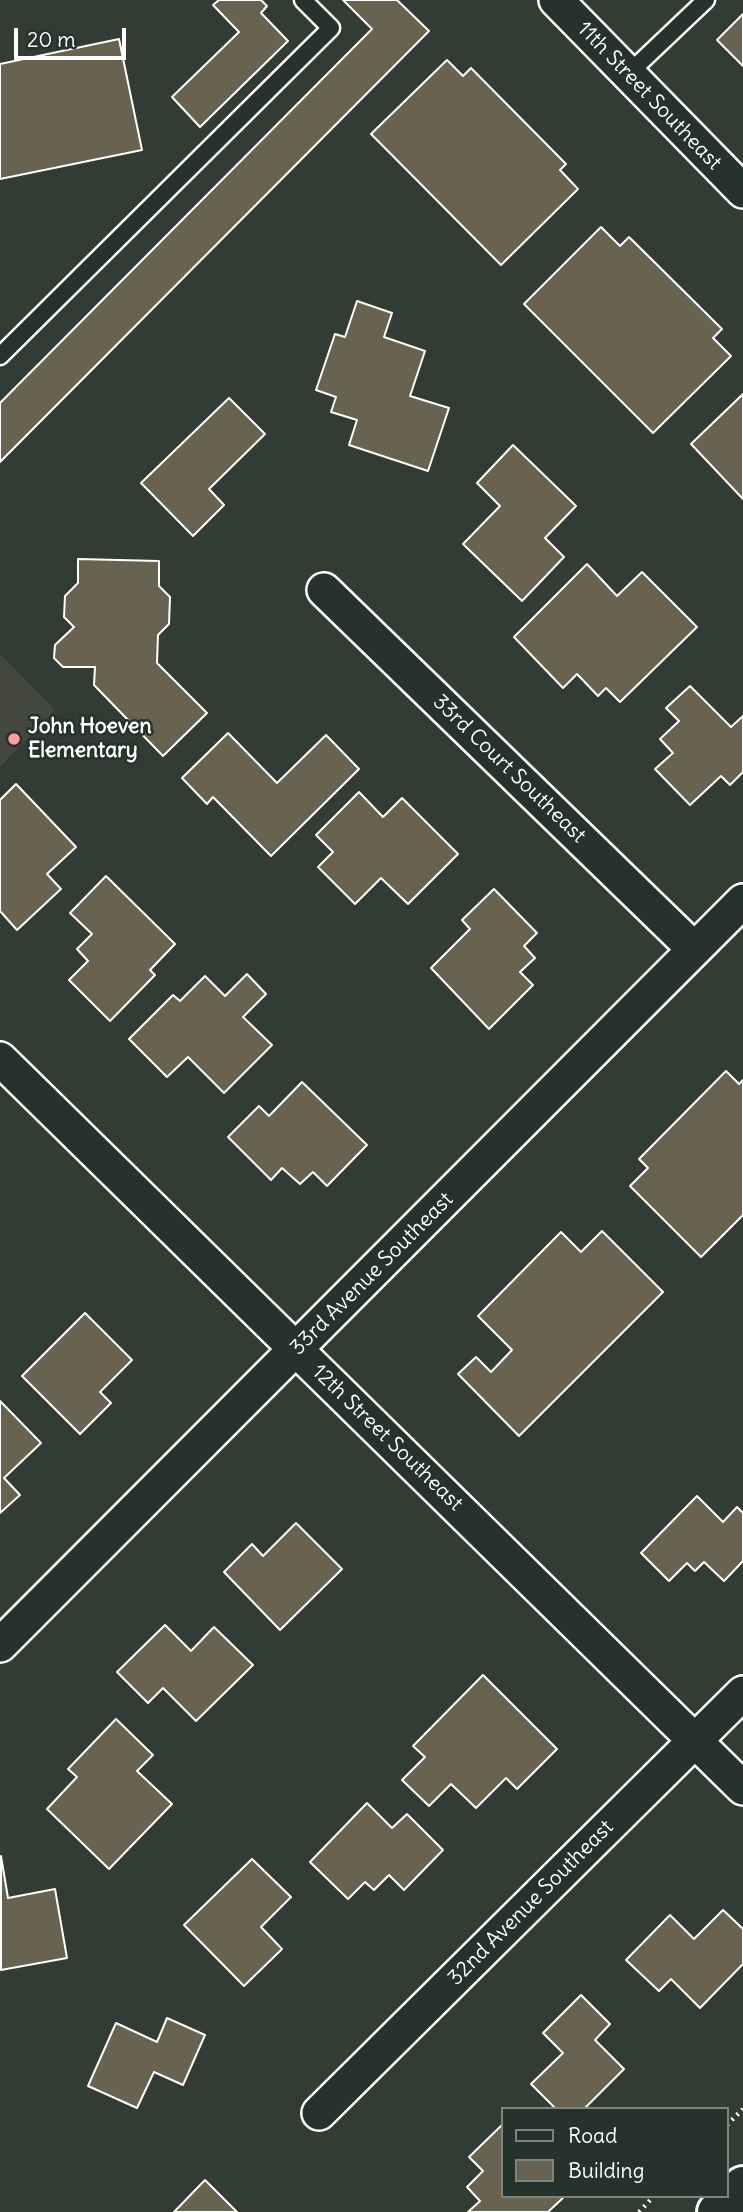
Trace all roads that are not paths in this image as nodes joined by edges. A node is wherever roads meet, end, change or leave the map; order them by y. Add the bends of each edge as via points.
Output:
1 (303, 0) edge
2 (556, 0) edge
3 (706, 0) edge
4 (628, 74) junction
5 (743, 191) edge
6 (0, 356) edge
7 (324, 590) dead end
8 (743, 901) edge
9 (694, 949) junction
10 (0, 1059) edge
11 (297, 1350) junction
12 (0, 1645) edge
13 (743, 1693) edge
14 (695, 1741) junction
15 (743, 1788) edge
16 (319, 2113) dead end
17 (743, 2186) edge
18 (717, 2212) edge

1 - 6 lane via 331,28
2 - 4 street, 11th Street Southeast
3 - 4 lane
4 - 5 street, 11th Street Southeast
7 - 9 street, 33rd Court Southeast
8 - 9 street, 33rd Avenue Southeast
9 - 11 street, 33rd Avenue Southeast
10 - 11 street, 12th Street Southeast
11 - 12 street, 33rd Avenue Southeast
11 - 14 street, 12th Street Southeast
13 - 14 street, 32nd Avenue Southeast
14 - 15 street, 12th Street Southeast
14 - 16 street, 32nd Avenue Southeast
17 - 18 street

